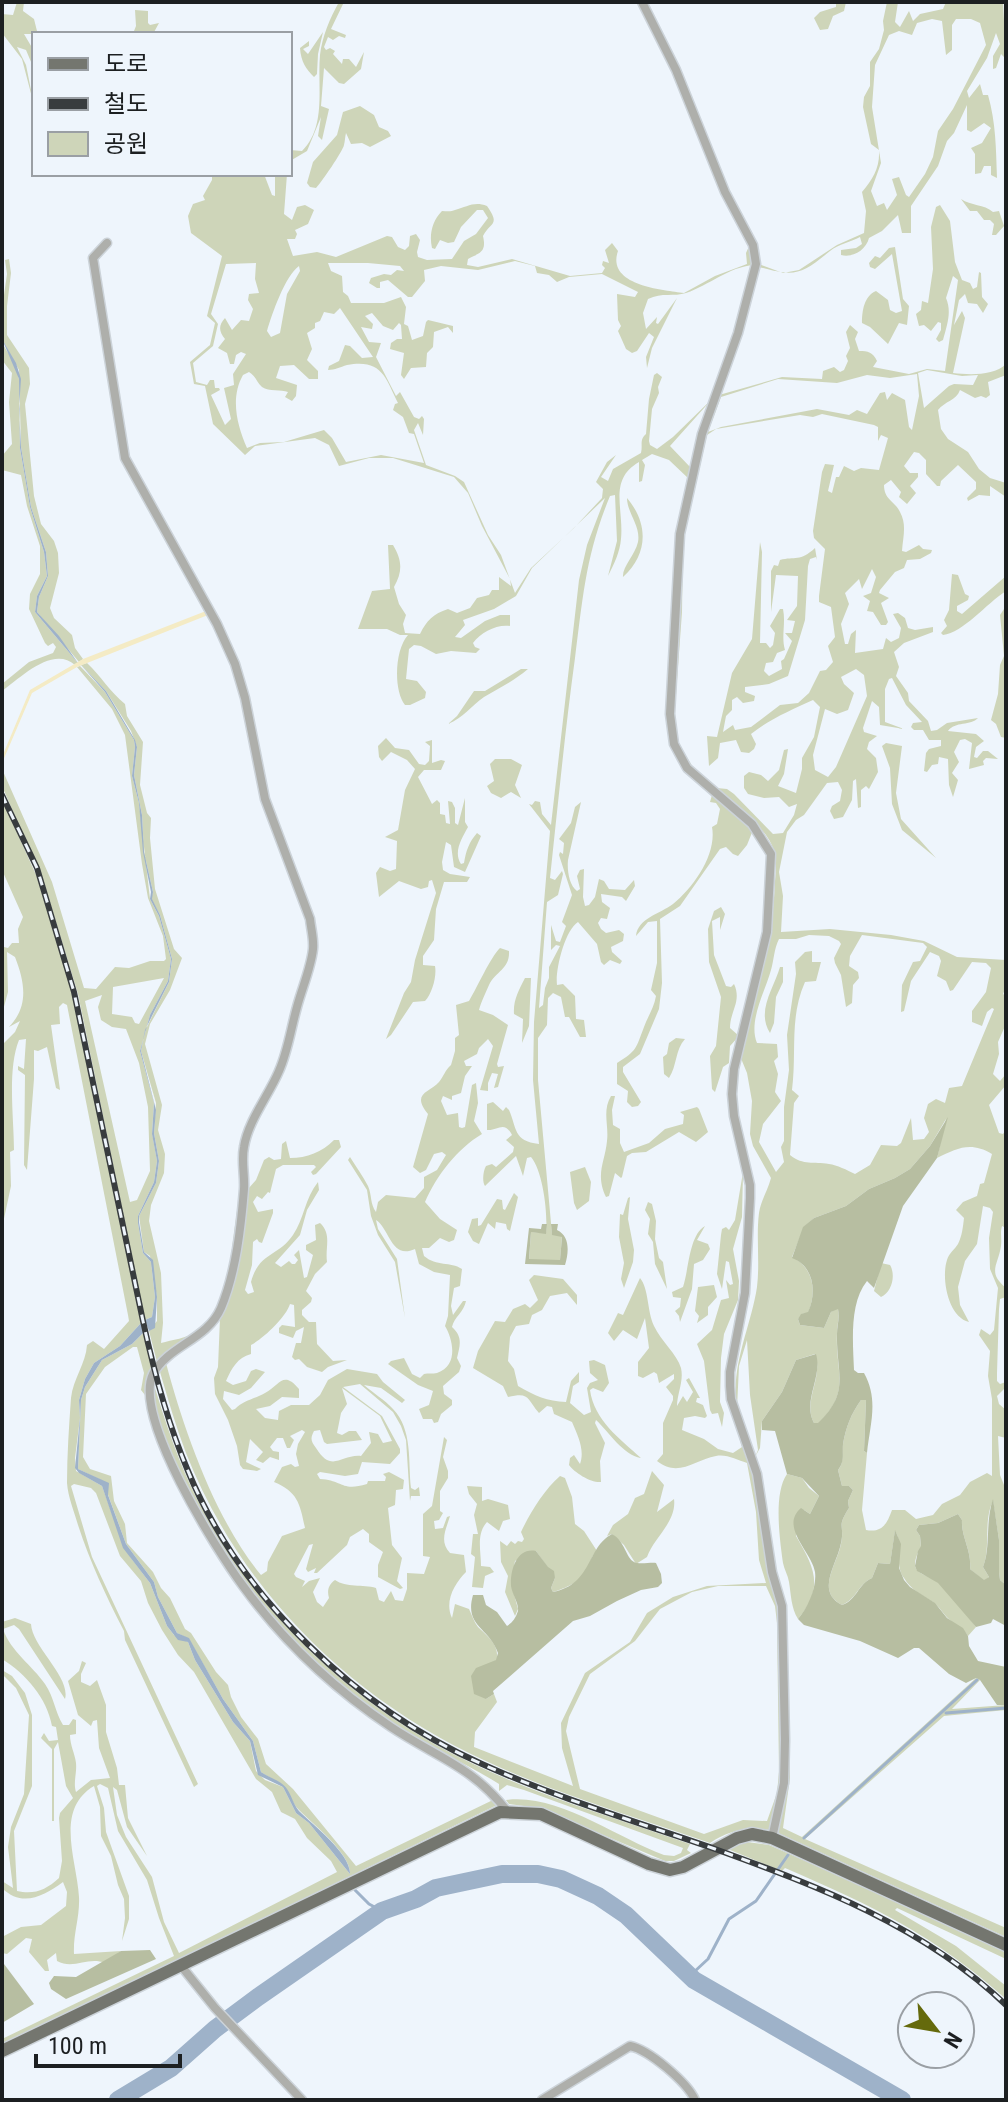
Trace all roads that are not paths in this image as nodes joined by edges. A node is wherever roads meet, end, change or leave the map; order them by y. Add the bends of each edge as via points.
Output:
1 (642, 2) edge
2 (107, 243) dead end
3 (507, 1811) junction
4 (772, 1838) junction
5 (1006, 1945) edge
6 (182, 1967) junction
7 (2, 2051) edge
8 (302, 2100) edge
9 (542, 2100) edge
10 (695, 2100) edge

1 - 4 street via 753,245 756,264 702,434 680,534 670,714 674,744 687,768 752,824 771,854 767,932 734,1069 734,1116 750,1185 747,1281 730,1386 757,1474 782,1606 784,1783
2 - 3 street via 93,258 125,458 235,664 265,799 313,940 284,1058 243,1148 238,1236 221,1308 199,1337 168,1356 154,1372 154,1415 179,1481 213,1543 282,1634 346,1695 473,1775
3 - 4 main road via 541,1814 670,1870 737,1838
3 - 6 main road
4 - 5 main road
6 - 7 main road
6 - 8 street
9 - 10 street via 630,2046 653,2058

